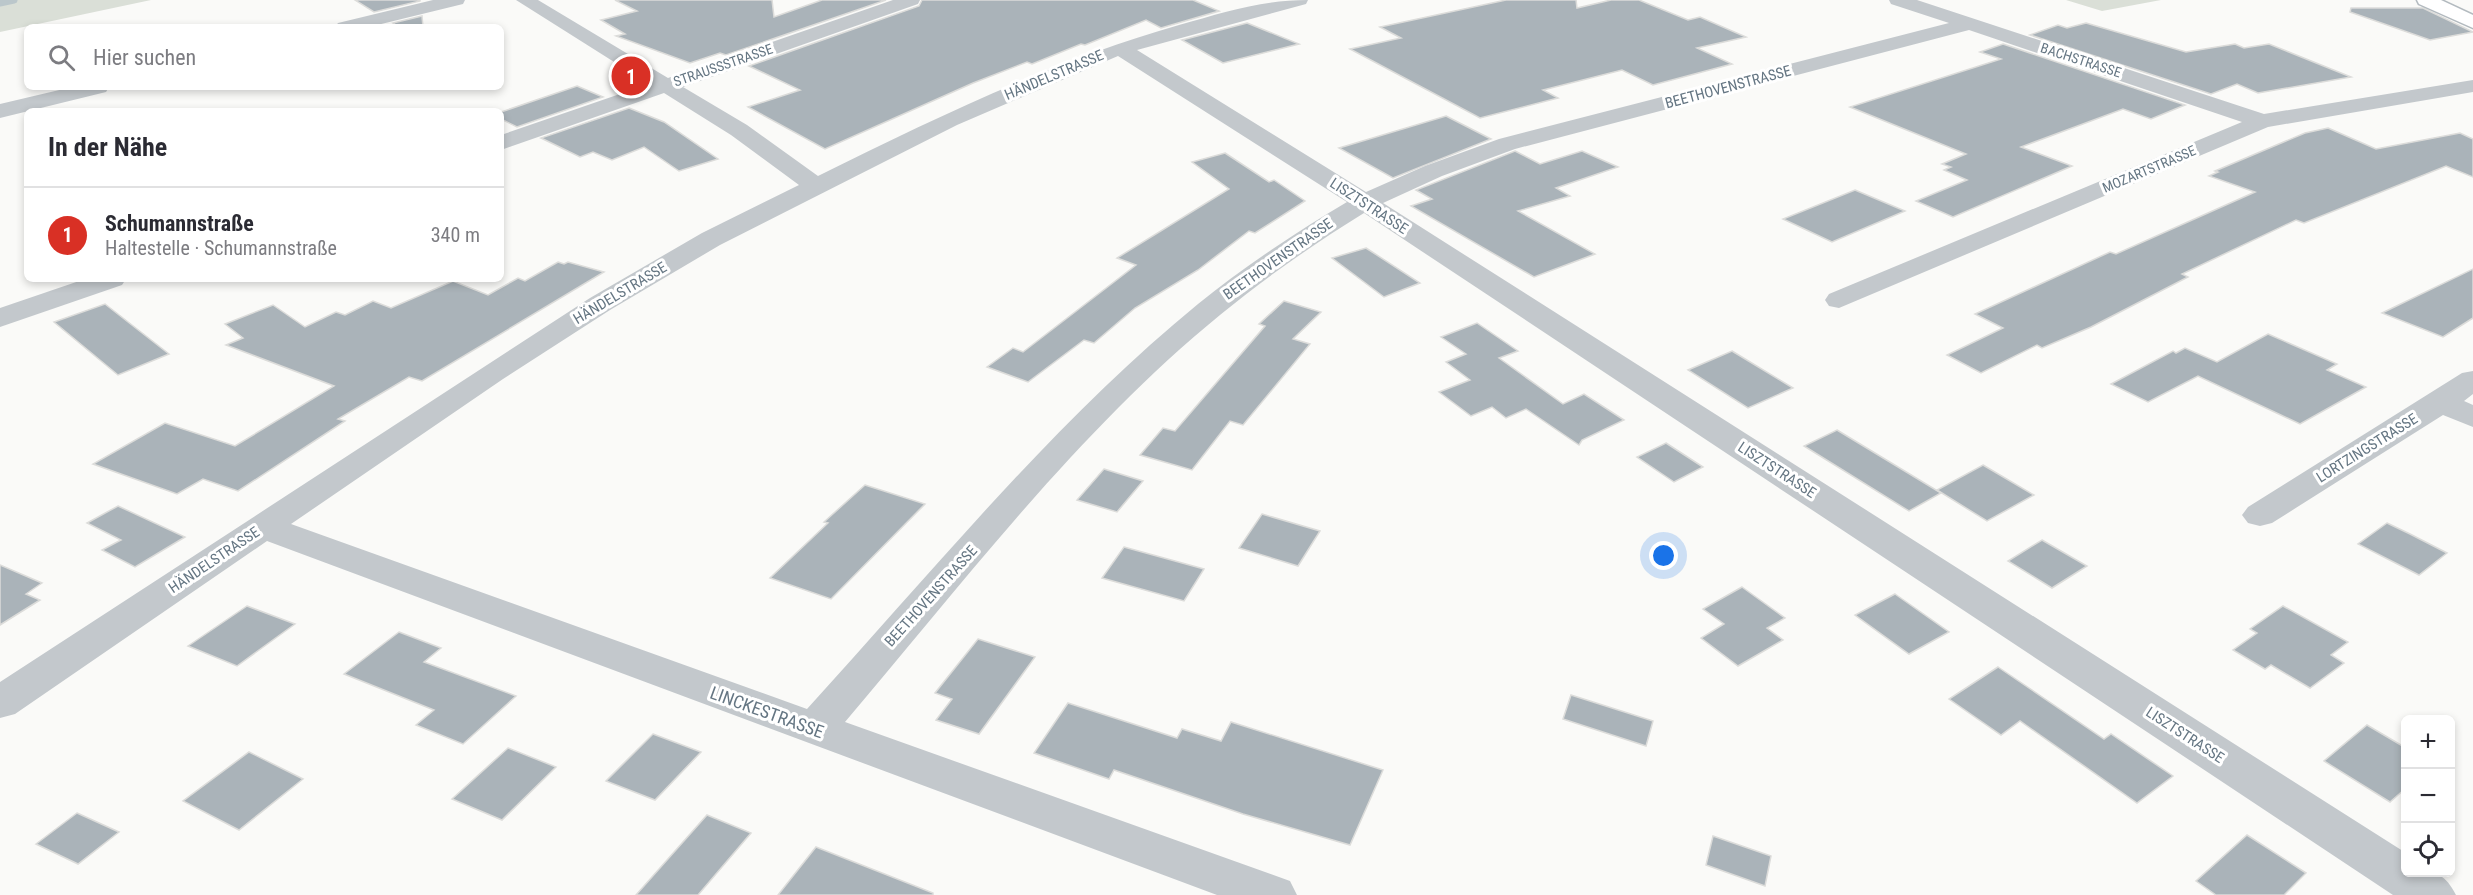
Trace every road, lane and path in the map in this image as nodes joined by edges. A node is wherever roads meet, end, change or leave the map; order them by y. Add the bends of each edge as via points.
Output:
1 (456, 0) edge
2 (525, 0) edge
3 (911, 0) edge
4 (1299, 0) edge
5 (1898, 0) edge
6 (2426, 0) edge
7 (1245, 5) edge
8 (2473, 22) edge
9 (357, 24) edge
10 (1969, 24) junction
11 (1120, 48) junction
12 (663, 86) junction
13 (2473, 86) edge
14 (86, 90) edge
15 (0, 111) edge
16 (2263, 121) junction
17 (504, 142) edge
18 (815, 185) junction
19 (1364, 203) junction
20 (103, 282) edge
21 (1839, 300) dead end
22 (0, 318) edge
23 (2473, 380) edge
24 (2441, 402) junction
25 (2473, 417) edge
26 (2260, 515) dead end
27 (263, 527) junction
28 (0, 703) edge
29 (814, 729) junction
30 (1273, 895) edge
31 (2432, 895) edge

1 - 9 street
2 - 12 street
3 - 12 street, STRAUSSSTRASSE
4 - 7 street, HÄNDELSTRASSE
5 - 10 street, BACHSTRASSE
6 - 8 main road
7 - 11 street, HÄNDELSTRASSE
10 - 16 street, BACHSTRASSE
10 - 19 street, BEETHOVENSTRASSE via 1507,144 1439,168
11 - 18 street, HÄNDELSTRASSE via 949,120
11 - 19 street, LISZTSTRASSE
12 - 17 street, STRAUSSSTRASSE
12 - 18 street via 739,130
13 - 16 street, MOZARTSTRASSE
14 - 15 street
16 - 21 street, MOZARTSTRASSE
18 - 27 street, HÄNDELSTRASSE via 711,239 600,304
19 - 29 street, BEETHOVENSTRASSE via 1251,275 1182,330 1127,381 1053,458
19 - 31 street, LISZTSTRASSE
20 - 22 street
23 - 24 street, LORTZINGSTRASSE
24 - 25 street
24 - 26 street, LORTZINGSTRASSE
27 - 28 street, HÄNDELSTRASSE
27 - 29 street, LINCKESTRASSE
29 - 30 street, LINCKESTRASSE

